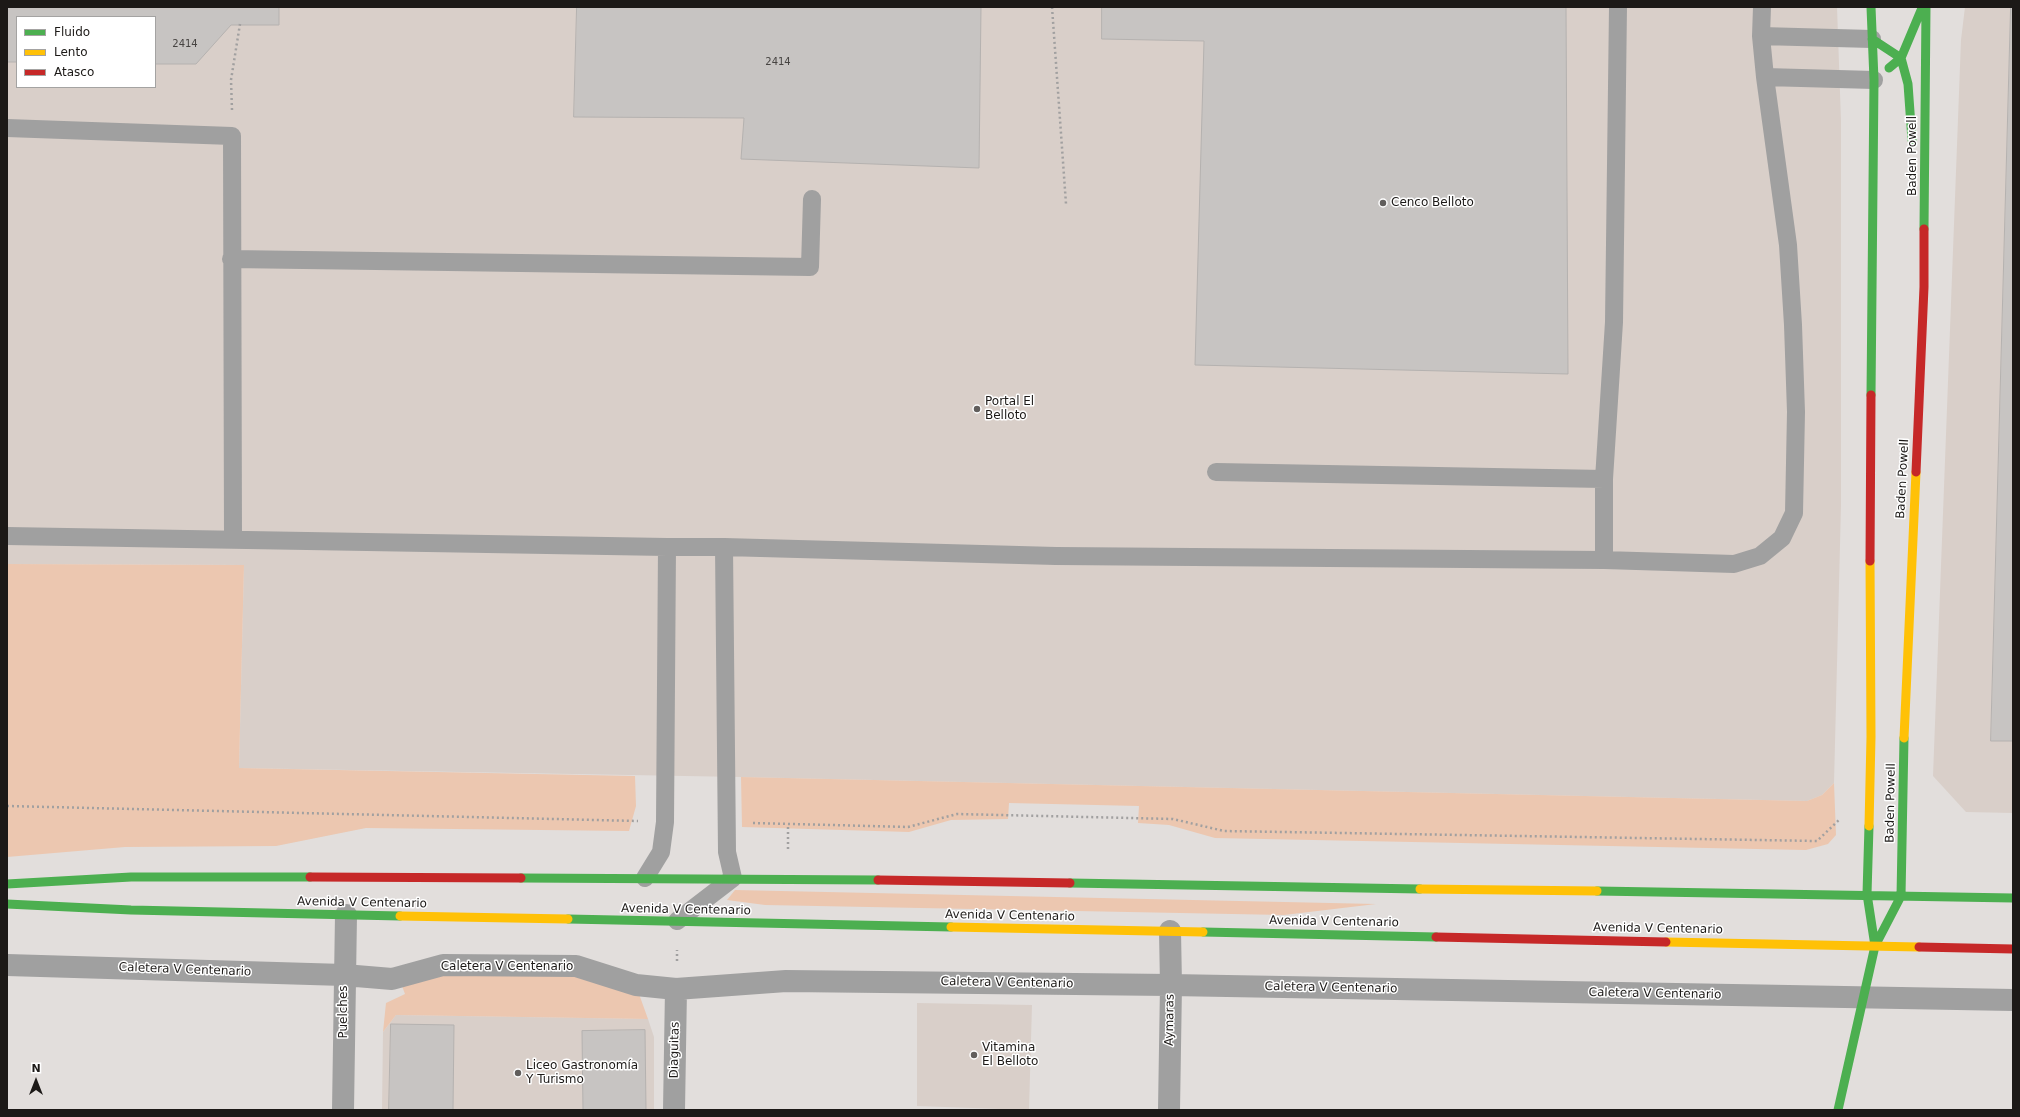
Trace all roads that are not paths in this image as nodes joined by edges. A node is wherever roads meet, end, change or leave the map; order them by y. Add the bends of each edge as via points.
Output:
1 (1618, 7) edge
2 (1762, 7) edge
3 (1871, 7) edge
4 (1923, 7) edge
5 (1926, 7) edge
6 (1761, 36) junction
7 (1872, 39) junction
8 (1901, 58) junction
9 (1765, 77) junction
10 (1874, 80) junction
11 (7, 128) edge
12 (1913, 146) dead end
13 (1915, 170) dead end
14 (812, 199) dead end
15 (231, 259) junction
16 (1924, 287) junction
17 (1216, 472) dead end
18 (1604, 480) junction
19 (7, 536) edge
20 (233, 540) junction
21 (668, 547) junction
22 (724, 547) junction
23 (1604, 560) junction
24 (645, 878) junction
25 (733, 878) junction
26 (7, 884) edge
27 (1867, 894) junction
28 (1901, 896) junction
29 (2013, 898) edge
30 (7, 904) edge
31 (346, 915) junction
32 (677, 921) junction
33 (1170, 931) junction
34 (1875, 946) junction
35 (2013, 948) edge
36 (7, 965) edge
37 (344, 975) junction
38 (1171, 985) junction
39 (676, 989) junction
40 (1864, 997) junction
41 (2013, 1000) edge
42 (343, 1110) edge
43 (674, 1110) edge
44 (1169, 1110) edge
45 (1838, 1110) edge

1 - 18 lane via 1614,322
2 - 6 lane
3 - 7 main road, Baden Powell
4 - 8 main road
5 - 16 main road, Baden Powell
6 - 7 lane
6 - 9 lane
7 - 8 main road
7 - 10 main road, Baden Powell
8 - 10 main road
8 - 12 main road via 1908,84
9 - 10 lane
9 - 23 lane via 1788,244 1794,325 1794,513 1782,538 1760,556 1734,564
10 - 27 main road, Baden Powell via 1870,489 1871,737
11 - 15 lane via 232,136
13 - 16 main road
14 - 15 lane via 810,267
15 - 20 lane
16 - 28 main road, Baden Powell via 1904,734
17 - 18 lane
18 - 23 lane
19 - 20 lane
20 - 21 lane
21 - 22 lane
21 - 24 lane via 665,822 661,852
22 - 23 lane via 1056,556
22 - 25 lane via 727,822 728,852
24 - 25 main road
24 - 26 main road via 131,877
25 - 27 main road
25 - 32 lane
27 - 28 main road
27 - 34 main road, Baden Powell
28 - 29 main road
28 - 34 main road, Baden Powell
30 - 31 main road, Avenida V Centenario
31 - 32 main road, Avenida V Centenario
31 - 37 street, Puelches
32 - 33 main road, Avenida V Centenario
33 - 34 main road, Avenida V Centenario
33 - 38 street, Aymaras
34 - 35 main road, Avenida V Centenario
34 - 40 main road, Baden Powell
36 - 37 street, Caletera V Centenario
37 - 39 street, Caletera V Centenario via 392,979 443,965 576,966 636,985
37 - 42 street, Puelches
38 - 39 street, Caletera V Centenario via 786,981
38 - 40 street, Caletera V Centenario
38 - 44 street, Aymaras
39 - 43 street, Diaguitas
40 - 41 street, Caletera V Centenario
40 - 45 main road, Baden Powell

